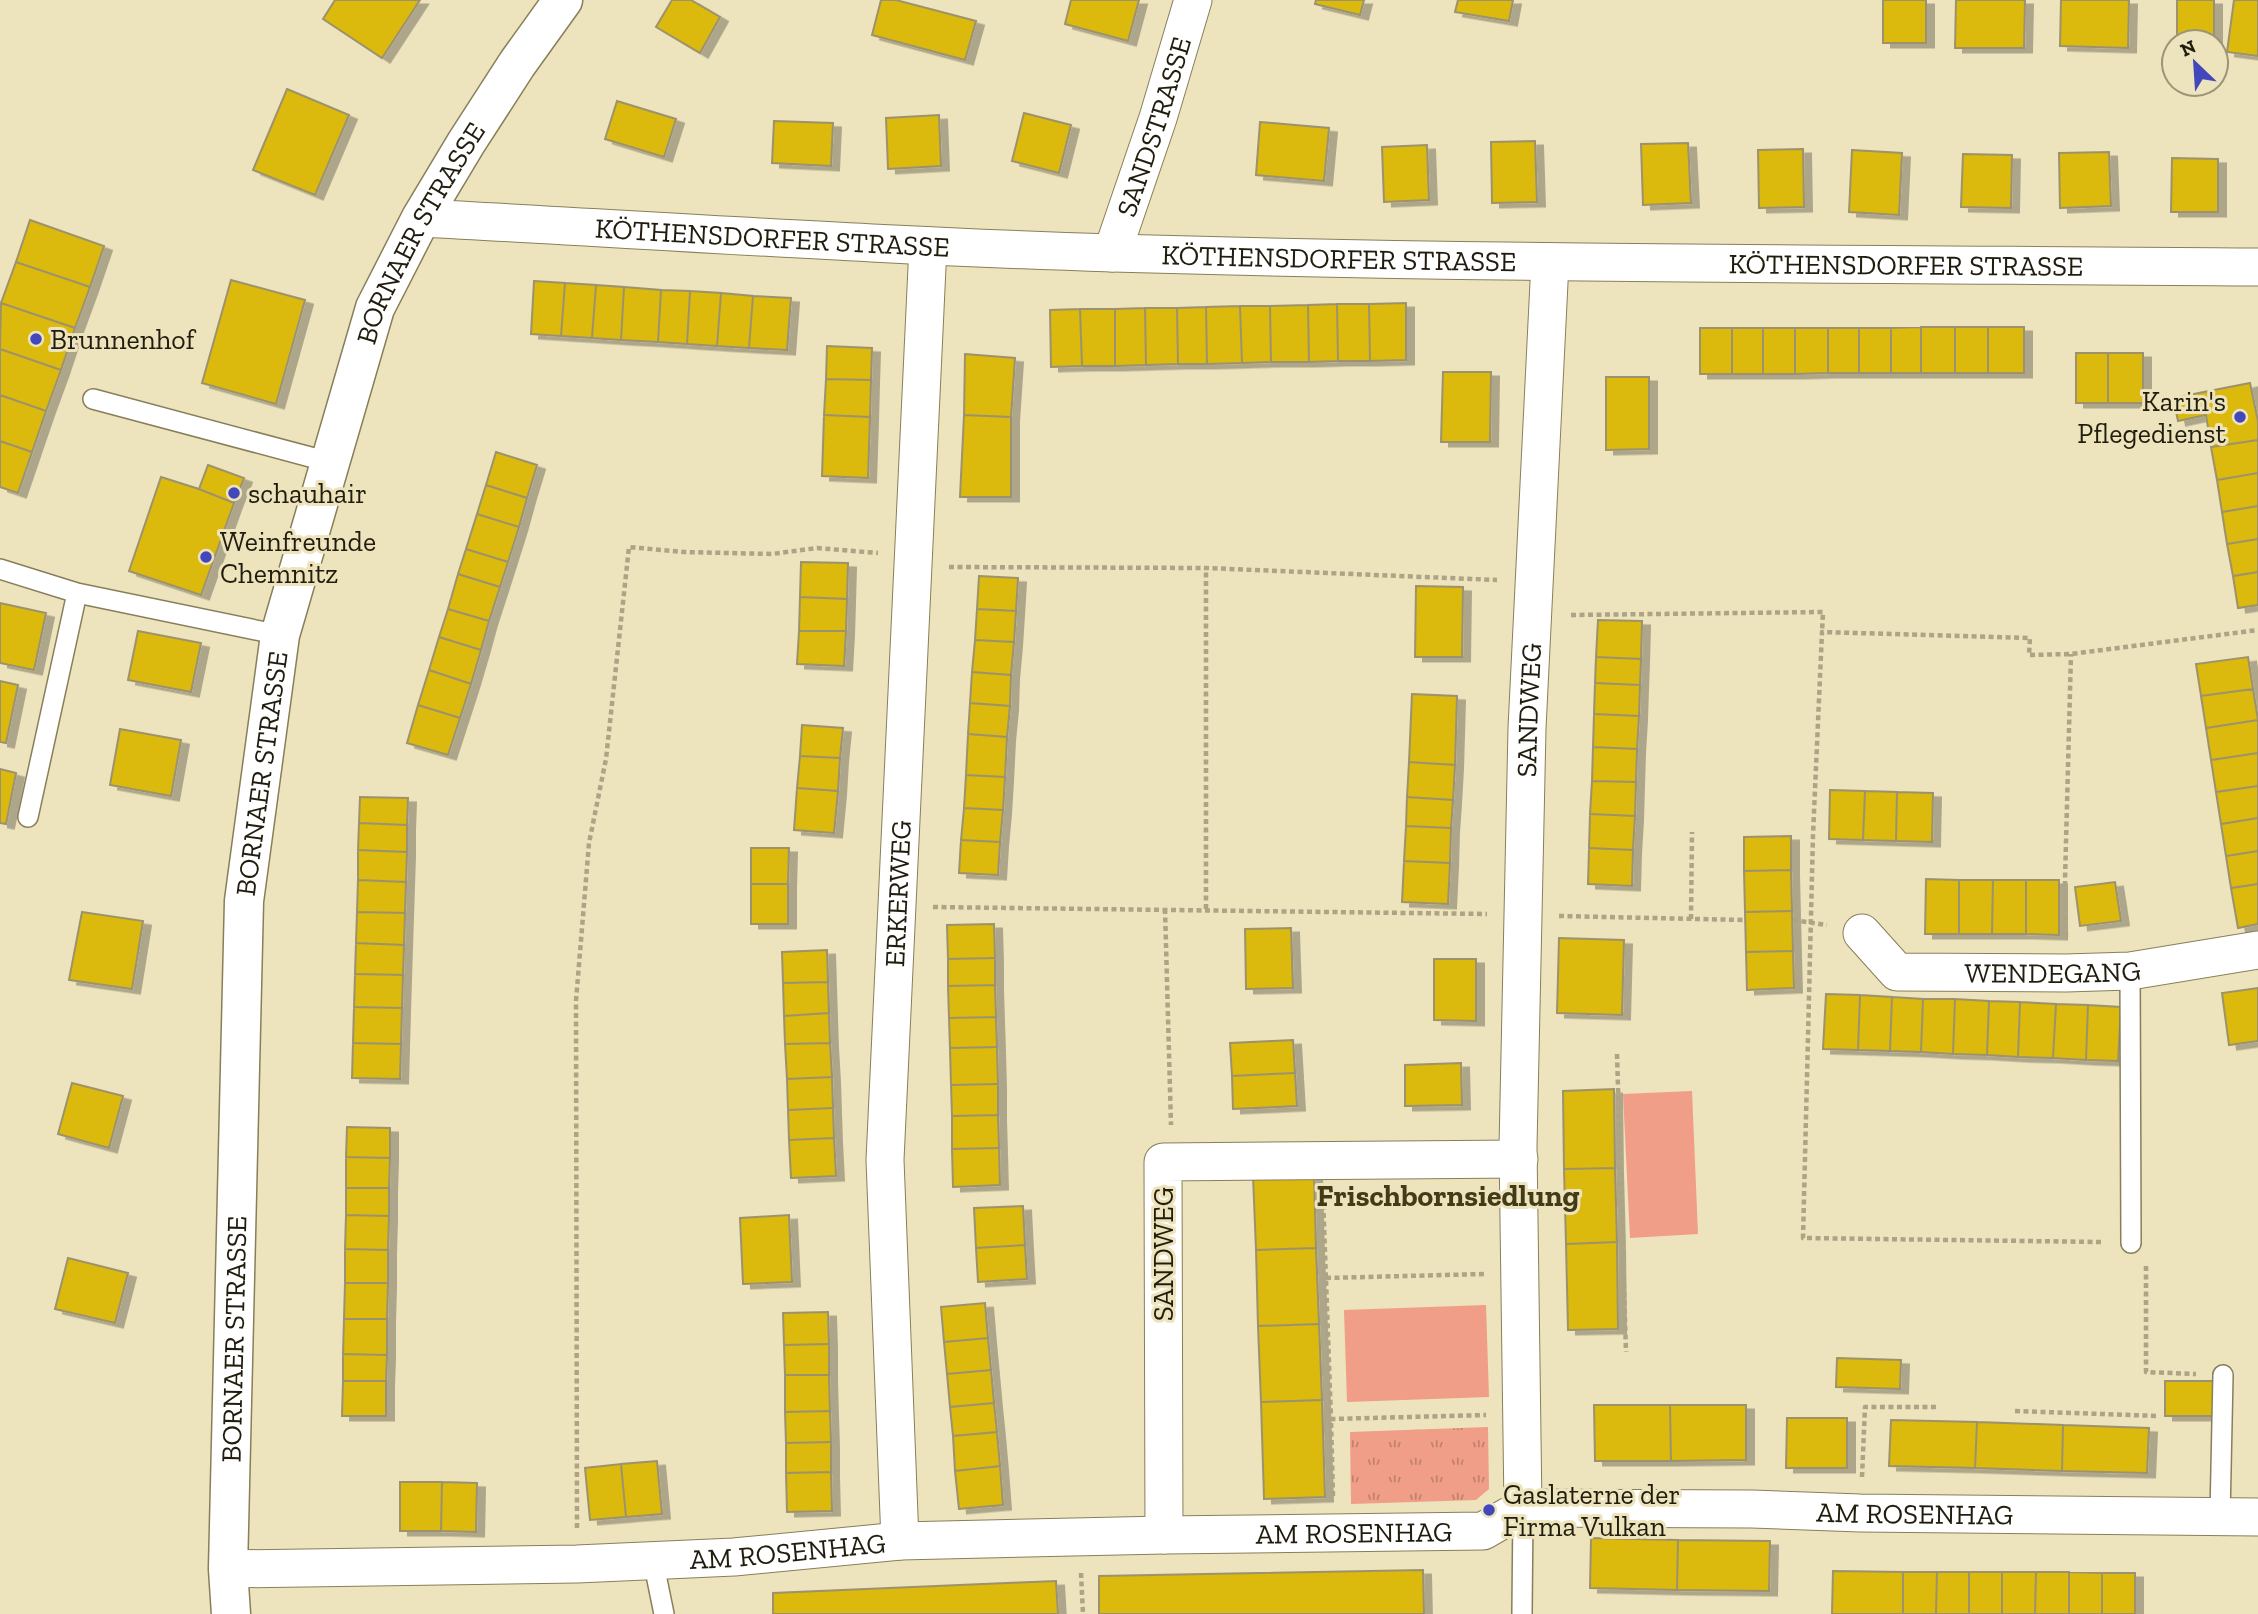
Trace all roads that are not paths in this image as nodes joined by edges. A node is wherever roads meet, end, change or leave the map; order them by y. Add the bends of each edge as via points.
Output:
1 (563, 0) edge
2 (1193, 0) edge
3 (421, 218) junction
4 (929, 246) junction
5 (1112, 253) junction
6 (1550, 262) junction
7 (2258, 267) edge
8 (93, 399) dead end
9 (329, 462) junction
10 (0, 569) edge
11 (77, 593) junction
12 (280, 635) junction
13 (28, 817) dead end
14 (1863, 933) dead end
15 (2258, 950) edge
16 (2130, 971) junction
17 (1519, 1159) junction
18 (2131, 1243) road end
19 (2222, 1375) road end
20 (1523, 1508) junction
21 (2220, 1516) junction
22 (2258, 1517) edge
23 (1164, 1535) junction
24 (900, 1541) junction
25 (653, 1560) junction
26 (228, 1569) junction
27 (231, 1614) edge
28 (664, 1614) edge
29 (1522, 1614) edge

1 - 3 main road, BORNAER STRASSE via 517,64
2 - 5 street, SANDSTRASSE
3 - 4 street, KÖTHENSDORFER STRASSE
3 - 9 main road, BORNAER STRASSE via 375,309
4 - 5 street, KÖTHENSDORFER STRASSE
4 - 24 street, ERKERWEG via 884,1160
5 - 6 street, KÖTHENSDORFER STRASSE
6 - 7 street, KÖTHENSDORFER STRASSE
6 - 17 street, SANDWEG via 1527,729
8 - 9 lane
9 - 12 main road, BORNAER STRASSE
10 - 11 lane
11 - 12 lane
11 - 13 lane
12 - 26 main road, BORNAER STRASSE via 244,901
14 - 16 street, WENDEGANG via 1897,972
15 - 16 street, WENDEGANG
16 - 18 lane
17 - 20 street, SANDWEG
17 - 23 street, SANDWEG via 1163,1162
19 - 21 lane
20 - 21 street, AM ROSENHAG
20 - 23 street, AM ROSENHAG via 1483,1531
20 - 29 lane, SANDWEG
21 - 22 street, AM ROSENHAG
23 - 24 street, AM ROSENHAG
24 - 25 street, AM ROSENHAG
25 - 26 street, AM ROSENHAG
25 - 28 lane, AM ROSENHAG
26 - 27 main road, BORNAER STRASSE

